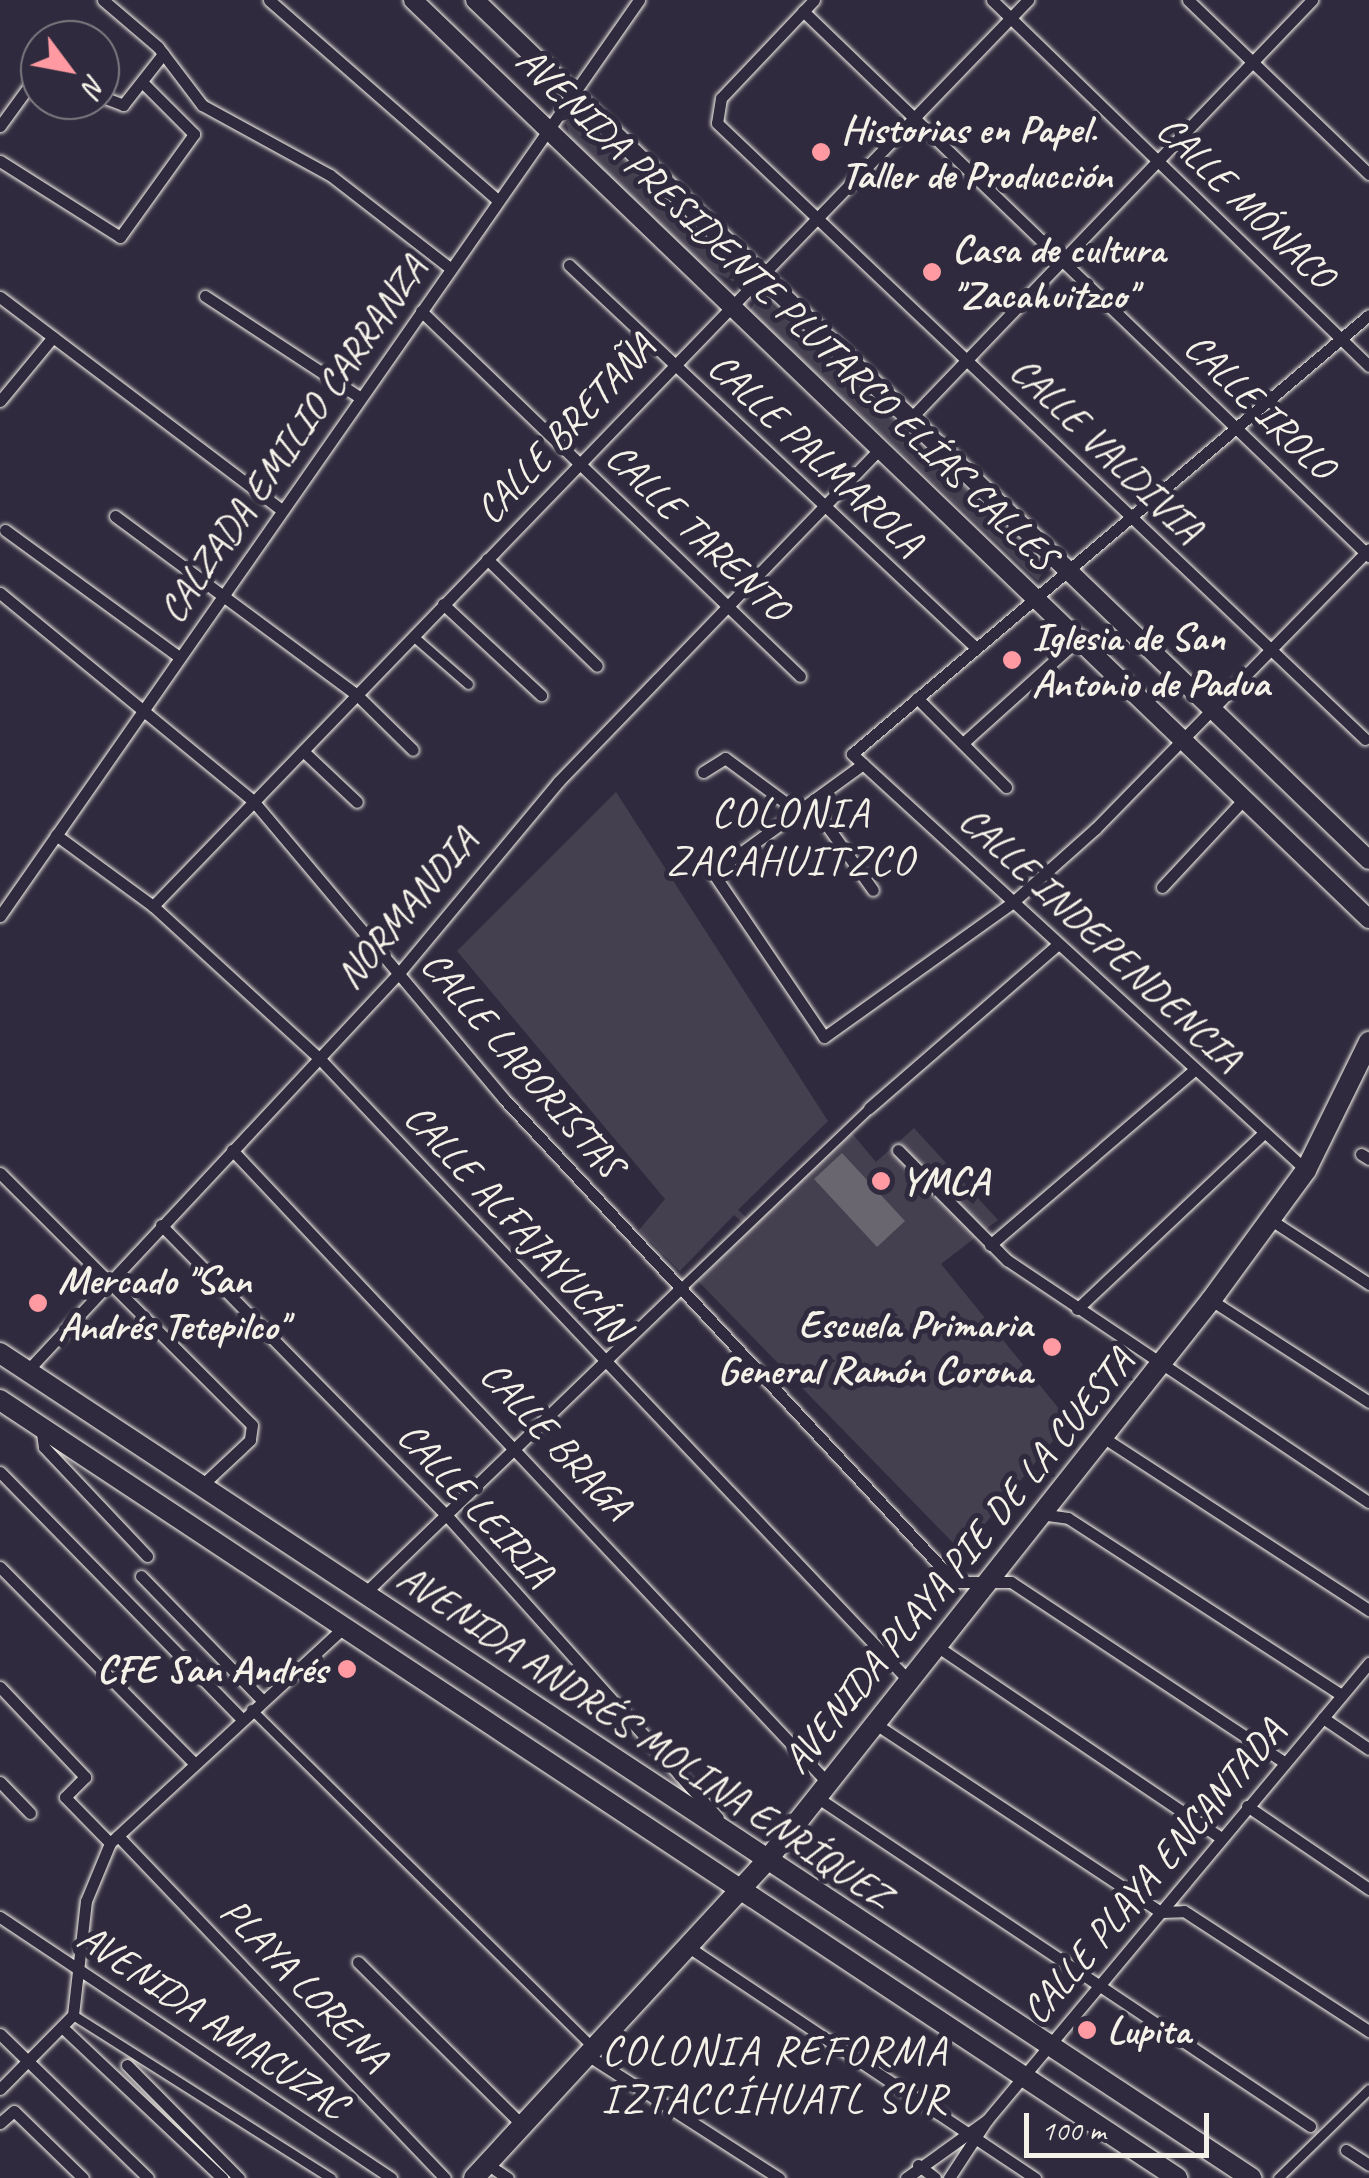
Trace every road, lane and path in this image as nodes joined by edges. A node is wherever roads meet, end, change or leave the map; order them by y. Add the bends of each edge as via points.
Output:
1 (103, 0) edge
2 (269, 0) edge
3 (413, 0) edge
4 (475, 0) edge
5 (639, 0) edge
6 (814, 0) edge
7 (992, 0) edge
8 (1028, 0) edge
9 (1188, 0) edge
10 (1312, 0) edge
11 (803, 11) junction
12 (1010, 18) junction
13 (160, 51) junction
14 (1252, 62) junction
15 (142, 82) junction
16 (573, 94) junction
17 (20, 98) edge
18 (120, 104) edge
19 (912, 116) junction
20 (0, 126) edge
21 (550, 126) junction
22 (1158, 161) junction
23 (0, 162) edge
24 (1369, 174) edge
25 (498, 201) junction
26 (816, 216) junction
27 (1062, 260) junction
28 (570, 266) dead end
29 (451, 269) junction
30 (759, 274) junction
31 (204, 296) dead end
32 (0, 297) edge
33 (732, 302) junction
34 (421, 311) junction
35 (1369, 315) edge
36 (52, 336) junction
37 (1341, 340) junction
38 (967, 358) junction
39 (672, 364) junction
40 (1369, 366) edge
41 (361, 398) junction
42 (0, 402) edge
43 (910, 419) junction
44 (1236, 428) junction
45 (880, 448) junction
46 (580, 462) junction
47 (824, 507) junction
48 (282, 510) junction
49 (115, 516) dead end
50 (1130, 518) junction
51 (6, 530) dead end
52 (1368, 553) edge
53 (488, 559) junction
54 (1068, 570) junction
55 (0, 592) edge
56 (224, 594) junction
57 (1037, 597) junction
58 (443, 604) junction
59 (728, 606) junction
60 (413, 636) junction
61 (1082, 636) junction
62 (976, 648) junction
63 (1272, 656) junction
64 (179, 657) junction
65 (597, 666) dead end
66 (800, 676) dead end
67 (468, 684) dead end
68 (357, 695) junction
69 (541, 695) dead end
70 (917, 698) junction
71 (1213, 710) junction
72 (140, 712) junction
73 (1365, 739) dead end
74 (1186, 740) junction
75 (963, 743) junction
76 (414, 750) dead end
77 (303, 751) junction
78 (863, 764) junction
79 (703, 772) dead end
80 (1006, 787) dead end
81 (1246, 798) junction
82 (254, 802) junction
83 (357, 802) dead end
84 (813, 806) junction
85 (801, 814) junction
86 (56, 835) junction
87 (1369, 860) edge
88 (1162, 888) dead end
89 (873, 890) dead end
90 (1013, 902) junction
91 (153, 906) junction
92 (0, 916) edge
93 (1369, 919) edge
94 (1058, 944) junction
95 (399, 973) junction
96 (1369, 1042) edge
97 (318, 1058) junction
98 (1195, 1069) junction
99 (869, 1108) joint
100 (1264, 1133) junction
101 (232, 1150) junction
102 (898, 1150) dead end
103 (1306, 1170) junction
104 (0, 1172) edge
105 (1271, 1220) junction
106 (161, 1224) junction
107 (990, 1245) junction
108 (112, 1279) junction
109 (1369, 1284) edge
110 (682, 1288) junction
111 (1211, 1300) junction
112 (1076, 1309) junction
113 (0, 1353) edge
114 (604, 1362) junction
115 (1158, 1367) junction
116 (27, 1371) junction
117 (1369, 1402) edge
118 (1, 1403) edge
119 (41, 1426) junction
120 (1101, 1436) junction
121 (520, 1447) junction
122 (0, 1472) edge
123 (202, 1484) junction
124 (1369, 1502) edge
125 (1040, 1514) junction
126 (448, 1517) junction
127 (146, 1556) dead end
128 (0, 1567) edge
129 (141, 1576) dead end
130 (985, 1582) junction
131 (366, 1592) junction
132 (1369, 1610) edge
133 (344, 1627) junction
134 (935, 1645) junction
135 (1369, 1663) edge
136 (908, 1680) junction
137 (0, 1687) edge
138 (1342, 1695) junction
139 (261, 1699) junction
140 (246, 1713) junction
141 (1323, 1718) junction
142 (874, 1723) junction
143 (1369, 1749) edge
144 (194, 1763) junction
145 (1284, 1763) junction
146 (0, 1782) edge
147 (821, 1789) junction
148 (1247, 1806) junction
149 (30, 1814) dead end
150 (734, 1836) junction
151 (1221, 1838) junction
152 (114, 1840) junction
153 (768, 1859) junction
154 (1369, 1889) edge
155 (741, 1890) junction
156 (1161, 1912) junction
157 (0, 1918) edge
158 (690, 1948) junction
159 (358, 1962) dead end
160 (84, 1975) junction
161 (1099, 1988) junction
162 (73, 2015) junction
163 (63, 2028) junction
164 (1369, 2031) edge
165 (0, 2034) edge
166 (1049, 2046) junction
167 (592, 2052) junction
168 (29, 2062) junction
169 (127, 2065) dead end
170 (1022, 2077) junction
171 (0, 2089) edge
172 (1369, 2090) edge
173 (987, 2120) junction
174 (0, 2123) edge
175 (523, 2126) junction
176 (1310, 2126) dead end
177 (964, 2132) junction
178 (979, 2140) junction
179 (1346, 2150) dead end
180 (918, 2165) junction
181 (1369, 2165) edge
182 (480, 2171) edge
183 (83, 2178) edge
184 (148, 2178) edge
185 (222, 2178) edge
186 (239, 2178) edge
187 (330, 2178) edge
188 (391, 2178) edge
189 (445, 2178) edge
190 (508, 2178) edge
191 (779, 2178) edge
192 (906, 2178) edge
193 (935, 2178) edge
194 (948, 2178) edge
195 (1035, 2178) edge
196 (1176, 2178) edge
197 (1250, 2178) edge
198 (1278, 2178) edge

1 - 13 street
2 - 25 street
3 - 21 main road, AVENIDA PRESIDENTE PLUTARCO ELÍAS CALLES
4 - 16 main road, AVENIDA PRESIDENTE PLUTARCO ELÍAS CALLES
5 - 16 street, CALZADA EMILIO CARRANZA
6 - 11 street
7 - 12 street, CALLE MÓNACO
8 - 12 street, CALLE BRETAÑA
9 - 14 street
10 - 14 street
11 - 19 street, CALLE IROLO
11 - 26 street, CALLE VALDIVIA via 721,98 716,123
12 - 19 street, CALLE BRETAÑA
12 - 22 street, CALLE MÓNACO
13 - 15 street
13 - 29 street via 222,120 330,175
14 - 22 street
14 - 24 street
15 - 18 street
15 - 23 street via 194,134 120,237
16 - 21 street, CALZADA EMILIO CARRANZA
16 - 30 main road, AVENIDA PRESIDENTE PLUTARCO ELÍAS CALLES
17 - 20 street
19 - 26 street, CALLE BRETAÑA
19 - 27 street, CALLE IROLO
21 - 25 street, CALZADA EMILIO CARRANZA
21 - 33 main road, AVENIDA PRESIDENTE PLUTARCO ELÍAS CALLES
22 - 27 street
22 - 37 street, CALLE MÓNACO
25 - 29 street, CALZADA EMILIO CARRANZA
26 - 30 street, CALLE BRETAÑA
26 - 38 street, CALLE VALDIVIA
27 - 38 street
27 - 44 street, CALLE IROLO
28 - 39 street, CALLE PALMAROLA
29 - 34 street, CALZADA EMILIO CARRANZA
30 - 33 street, CALLE BRETAÑA
30 - 43 main road, AVENIDA PRESIDENTE PLUTARCO ELÍAS CALLES
31 - 41 street
32 - 36 street
33 - 39 street, CALLE BRETAÑA
33 - 45 main road, AVENIDA PRESIDENTE PLUTARCO ELÍAS CALLES
34 - 41 street, CALZADA EMILIO CARRANZA
34 - 46 street, CALLE TARENTO
35 - 37 street
36 - 42 street
36 - 48 street
37 - 40 street, CALLE MÓNACO
37 - 44 street
38 - 43 street
38 - 50 street, CALLE VALDIVIA
39 - 46 street, CALLE BRETAÑA
39 - 47 street, CALLE PALMAROLA
41 - 48 street, CALZADA EMILIO CARRANZA
43 - 54 main road, AVENIDA PRESIDENTE PLUTARCO ELÍAS CALLES
44 - 50 street
44 - 52 street, CALLE IROLO
45 - 47 street, NORMANDIA
45 - 57 main road, AVENIDA PRESIDENTE PLUTARCO ELÍAS CALLES
46 - 53 street, CALLE BRETAÑA
46 - 59 street, CALLE TARENTO
47 - 59 street, NORMANDIA
47 - 62 street, CALLE PALMAROLA
48 - 56 street, CALZADA EMILIO CARRANZA
49 - 56 street
50 - 54 street
50 - 63 street, CALLE VALDIVIA
51 - 64 street
52 - 63 street
53 - 58 street, CALLE BRETAÑA
53 - 65 street
54 - 57 street
54 - 71 main road, AVENIDA PRESIDENTE PLUTARCO ELÍAS CALLES
55 - 72 street, CALLE LABORISTAS
56 - 64 street, CALZADA EMILIO CARRANZA
56 - 68 street
57 - 61 main road, AVENIDA PRESIDENTE PLUTARCO ELÍAS CALLES
57 - 62 street
58 - 60 street, CALLE BRETAÑA
58 - 69 street
59 - 66 street, CALLE TARENTO
59 - 95 street, NORMANDIA via 558,782
60 - 67 street
60 - 68 street, CALLE BRETAÑA
61 - 74 main road, AVENIDA PRESIDENTE PLUTARCO ELÍAS CALLES
61 - 75 street
62 - 70 street
63 - 71 street
63 - 73 street, CALLE VALDIVIA
64 - 72 street, CALZADA EMILIO CARRANZA
68 - 76 street
68 - 77 street, CALLE BRETAÑA
70 - 75 street
70 - 78 street, CALLE INDEPENDENCIA via 852,754
71 - 74 street
71 - 87 main road, AVENIDA PRESIDENTE PLUTARCO ELÍAS CALLES
72 - 82 street, CALLE LABORISTAS
72 - 86 street, CALZADA EMILIO CARRANZA
74 - 81 main road, AVENIDA PRESIDENTE PLUTARCO ELÍAS CALLES
74 - 90 street
75 - 80 street
77 - 82 street, CALLE BRETAÑA
77 - 83 street
78 - 84 street
78 - 90 street, CALLE INDEPENDENCIA
79 - 85 street via 725,758
81 - 88 street
81 - 93 main road, AVENIDA PRESIDENTE PLUTARCO ELÍAS CALLES
82 - 91 street, CALLE BRETAÑA
82 - 95 street, CALLE LABORISTAS
84 - 85 street
84 - 89 street
85 - 90 street via 713,873 824,1037
86 - 91 street, CALLE ALFAJAYUCÁN
86 - 92 street, CALZADA EMILIO CARRANZA
90 - 94 street, CALLE INDEPENDENCIA
91 - 97 street, CALLE ALFAJAYUCÁN
94 - 98 street, CALLE INDEPENDENCIA
94 - 99 street
95 - 97 street, NORMANDIA
95 - 110 street, CALLE LABORISTAS
96 - 103 main road, AVENIDA PLAYA PIE DE LA CUESTA
97 - 101 street, NORMANDIA
97 - 114 street, CALLE ALFAJAYUCÁN
98 - 100 street, CALLE INDEPENDENCIA
98 - 107 street
99 - 110 street
100 - 103 street, CALLE INDEPENDENCIA
100 - 112 street
101 - 106 street, NORMANDIA
101 - 121 street, CALLE BRAGA
102 - 107 street
103 - 105 main road, AVENIDA PLAYA PIE DE LA CUESTA
104 - 108 street
105 - 109 street
105 - 111 main road, AVENIDA PLAYA PIE DE LA CUESTA
106 - 108 street, NORMANDIA
106 - 126 street, CALLE LEIRIA
107 - 112 street
108 - 116 street, NORMANDIA
108 - 123 street via 252,1425 250,1440
110 - 114 street
110 - 130 street, CALLE LABORISTAS via 955,1582
111 - 115 main road, AVENIDA PLAYA PIE DE LA CUESTA
111 - 117 street
112 - 115 street
113 - 116 main road, AVENIDA ANDRÉS MOLINA ENRÍQUEZ
114 - 121 street
114 - 136 street, CALLE ALFAJAYUCÁN
115 - 120 main road, AVENIDA PLAYA PIE DE LA CUESTA
115 - 124 street
116 - 123 main road, AVENIDA ANDRÉS MOLINA ENRÍQUEZ
118 - 119 main road, AVENIDA ANDRÉS MOLINA ENRÍQUEZ
119 - 127 street via 44,1447
119 - 133 main road, AVENIDA ANDRÉS MOLINA ENRÍQUEZ
120 - 125 main road, AVENIDA PLAYA PIE DE LA CUESTA
120 - 132 street
121 - 126 street
121 - 147 street, CALLE BRAGA
122 - 140 street
123 - 131 main road, AVENIDA ANDRÉS MOLINA ENRÍQUEZ
125 - 130 main road, AVENIDA PLAYA PIE DE LA CUESTA
125 - 138 street via 1068,1518
126 - 131 street
126 - 150 street, CALLE LEIRIA
128 - 144 street
129 - 139 street
130 - 134 main road, AVENIDA PLAYA PIE DE LA CUESTA
130 - 145 street, CALLE LABORISTAS via 1012,1582
131 - 150 main road, AVENIDA ANDRÉS MOLINA ENRÍQUEZ
133 - 139 street
133 - 155 main road, AVENIDA ANDRÉS MOLINA ENRÍQUEZ
134 - 136 main road, AVENIDA PLAYA PIE DE LA CUESTA
134 - 151 street
135 - 138 street, CALLE PLAYA ENCANTADA
136 - 142 main road, AVENIDA PLAYA PIE DE LA CUESTA
137 - 152 street, PLAYA LORENA via 85,1777 65,1798
138 - 141 street, CALLE PLAYA ENCANTADA
139 - 140 street
140 - 144 street
140 - 167 street
141 - 143 street
141 - 145 street, CALLE PLAYA ENCANTADA
142 - 147 main road, AVENIDA PLAYA PIE DE LA CUESTA
142 - 156 street
144 - 152 street
145 - 148 street, CALLE PLAYA ENCANTADA
146 - 149 street
147 - 153 main road, AVENIDA PLAYA PIE DE LA CUESTA
147 - 161 street, CALLE BRAGA
148 - 151 street, CALLE PLAYA ENCANTADA
148 - 154 street
150 - 153 main road, AVENIDA ANDRÉS MOLINA ENRÍQUEZ
151 - 156 street, CALLE PLAYA ENCANTADA
152 - 160 street via 86,1901
152 - 189 street, PLAYA LORENA
153 - 155 main road, AVENIDA PLAYA PIE DE LA CUESTA
153 - 166 main road, AVENIDA ANDRÉS MOLINA ENRÍQUEZ
155 - 158 main road, AVENIDA PLAYA PIE DE LA CUESTA
155 - 170 main road, AVENIDA ANDRÉS MOLINA ENRÍQUEZ
156 - 161 street, CALLE PLAYA ENCANTADA
156 - 164 street via 1184,1911
157 - 160 street, AVENIDA AMACUZAC
158 - 167 main road, AVENIDA PLAYA PIE DE LA CUESTA
158 - 177 street
159 - 175 street
160 - 162 street
160 - 188 street, AVENIDA AMACUZAC
161 - 166 street, CALLE PLAYA ENCANTADA
161 - 176 street, CALLE BRAGA
162 - 163 street
162 - 187 street
163 - 168 street
163 - 185 street
165 - 168 street
166 - 170 street, CALLE PLAYA ENCANTADA
166 - 197 main road, AVENIDA ANDRÉS MOLINA ENRÍQUEZ
167 - 175 main road, AVENIDA PLAYA PIE DE LA CUESTA
167 - 191 street
168 - 171 street
168 - 184 street
169 - 186 street
170 - 173 street, CALLE PLAYA ENCANTADA
170 - 196 main road, AVENIDA ANDRÉS MOLINA ENRÍQUEZ
172 - 198 street
173 - 177 street, CALLE PLAYA ENCANTADA
173 - 178 street, CALLE PLAYA ENCANTADA
174 - 183 street via 14,2111
175 - 182 main road, AVENIDA PLAYA PIE DE LA CUESTA
177 - 178 street
177 - 180 street, CALLE PLAYA ENCANTADA
178 - 194 street, CALLE PLAYA ENCANTADA
178 - 195 street
179 - 181 street
180 - 192 street, CALLE PLAYA ENCANTADA
180 - 193 street
182 - 190 street

